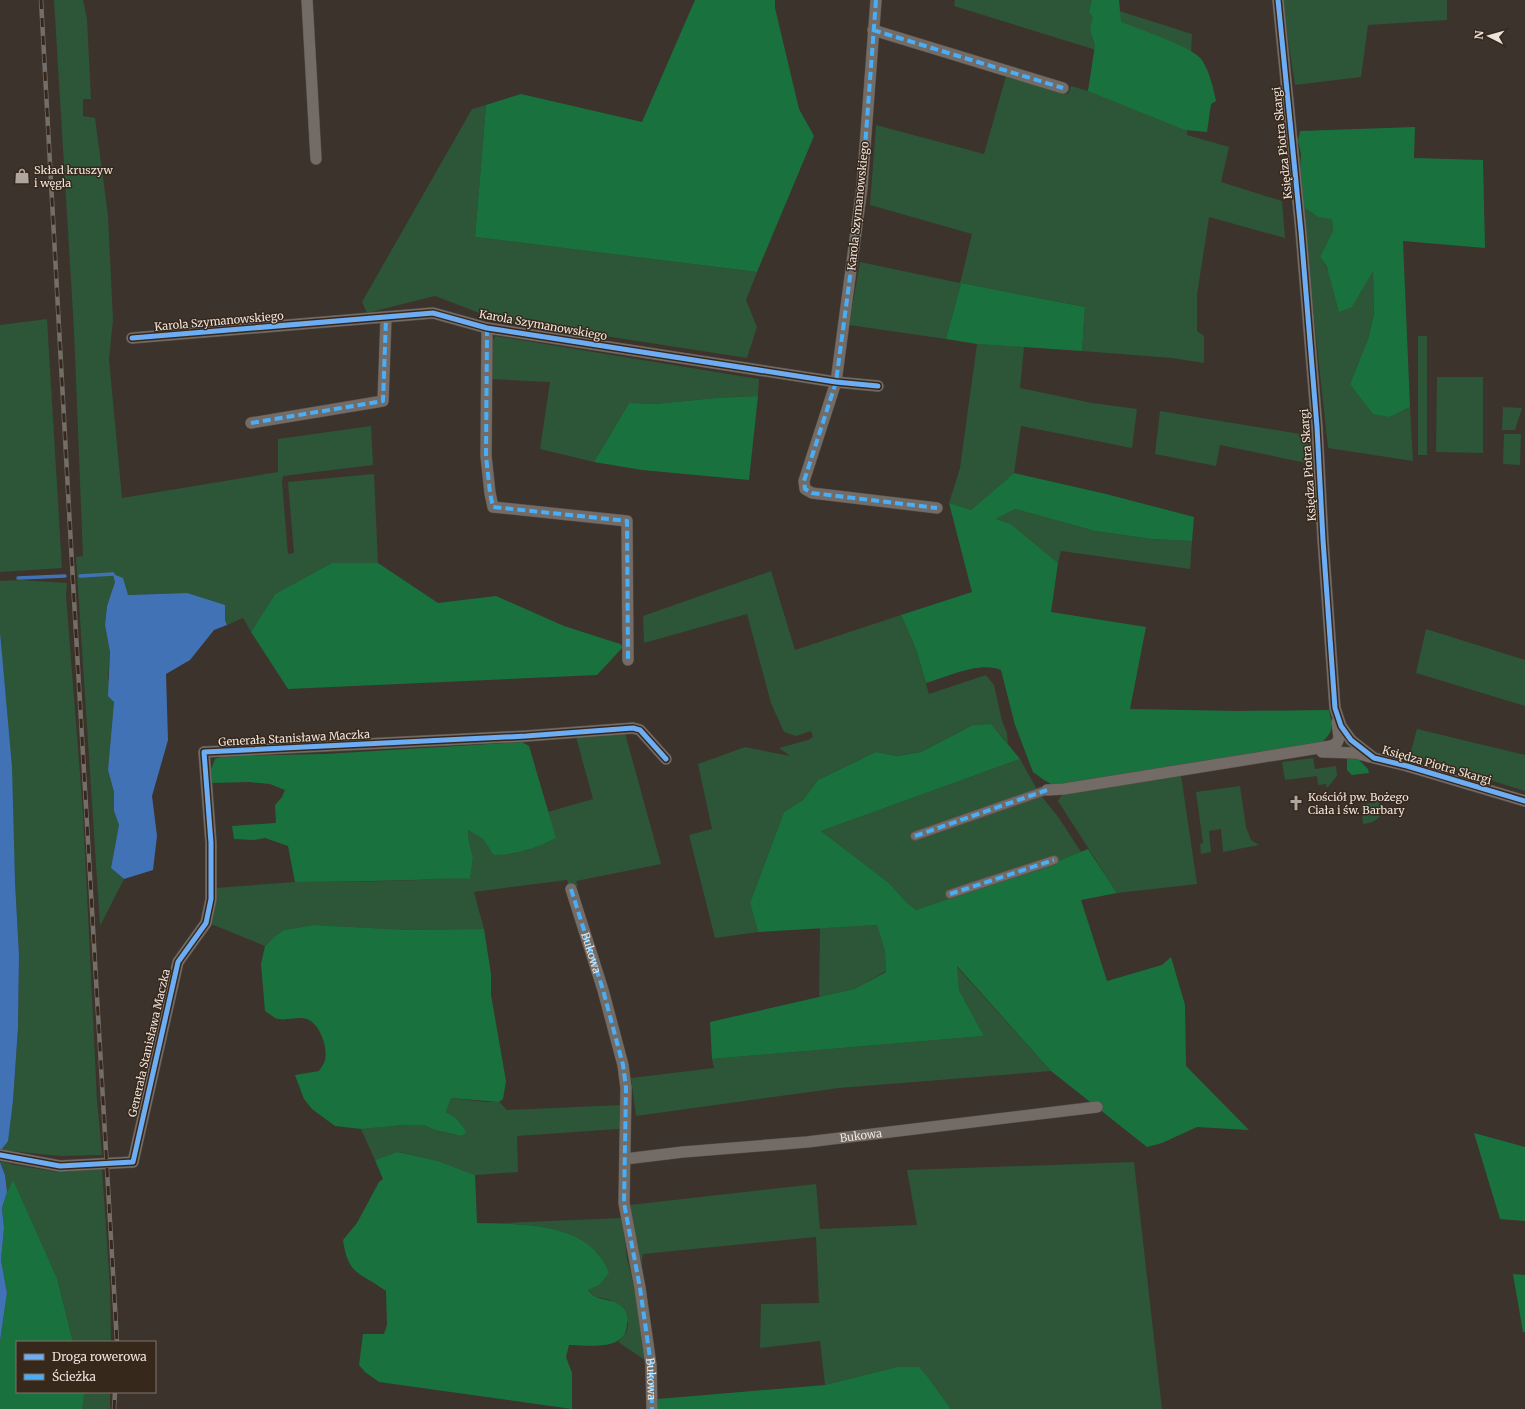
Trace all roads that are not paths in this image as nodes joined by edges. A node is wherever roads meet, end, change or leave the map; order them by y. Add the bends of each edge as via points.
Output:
1 (307, 0) edge
2 (876, 0) edge
3 (1278, 0) edge
4 (873, 30) junction
5 (1063, 88) dead end
6 (316, 160) dead end
7 (386, 318) junction
8 (487, 328) junction
9 (132, 338) dead end
10 (836, 382) junction
11 (878, 386) dead end
12 (251, 423) dead end
13 (937, 508) dead end
14 (628, 660) dead end
15 (1335, 708) junction
16 (1305, 751) junction
17 (1374, 758) junction
18 (666, 759) dead end
19 (1047, 790) joint
20 (1525, 801) edge
21 (915, 836) dead end
22 (1054, 860) dead end
23 (571, 889) dead end
24 (950, 894) dead end
25 (1097, 1107) dead end
26 (2, 1155) edge
27 (625, 1159) junction
28 (652, 1409) edge

1 - 6 street
2 - 4 street, Karola Szymanowskiego
3 - 15 street, Księdza Piotra Skargi via 1317,427
4 - 5 street
4 - 10 street, Karola Szymanowskiego via 862,187
7 - 8 street, Karola Szymanowskiego via 433,313
7 - 9 street, Karola Szymanowskiego
7 - 12 street via 383,401
8 - 10 street, Karola Szymanowskiego
8 - 14 street, Karola Szymanowskiego via 486,456 494,507 627,521
10 - 11 street, Karola Szymanowskiego
10 - 13 street, Karola Szymanowskiego via 804,481 805,489 812,493
15 - 16 street, Księdza Piotra Skargi via 1339,738 1337,743
15 - 17 street, Księdza Piotra Skargi via 1351,740
16 - 17 street, Księdza Piotra Skargi via 1356,753
16 - 19 street, Księdza Piotra Skargi
17 - 20 street, Księdza Piotra Skargi
18 - 26 street, Generała Stanisława Maczka via 640,730 633,728 526,736 204,752 211,899 206,923 178,962 133,1162 60,1166
19 - 21 street
22 - 24 street
23 - 27 street, Bukowa via 603,990 622,1065 626,1088
25 - 27 street, Bukowa via 837,1139
27 - 28 street, Bukowa via 624,1203 650,1357

